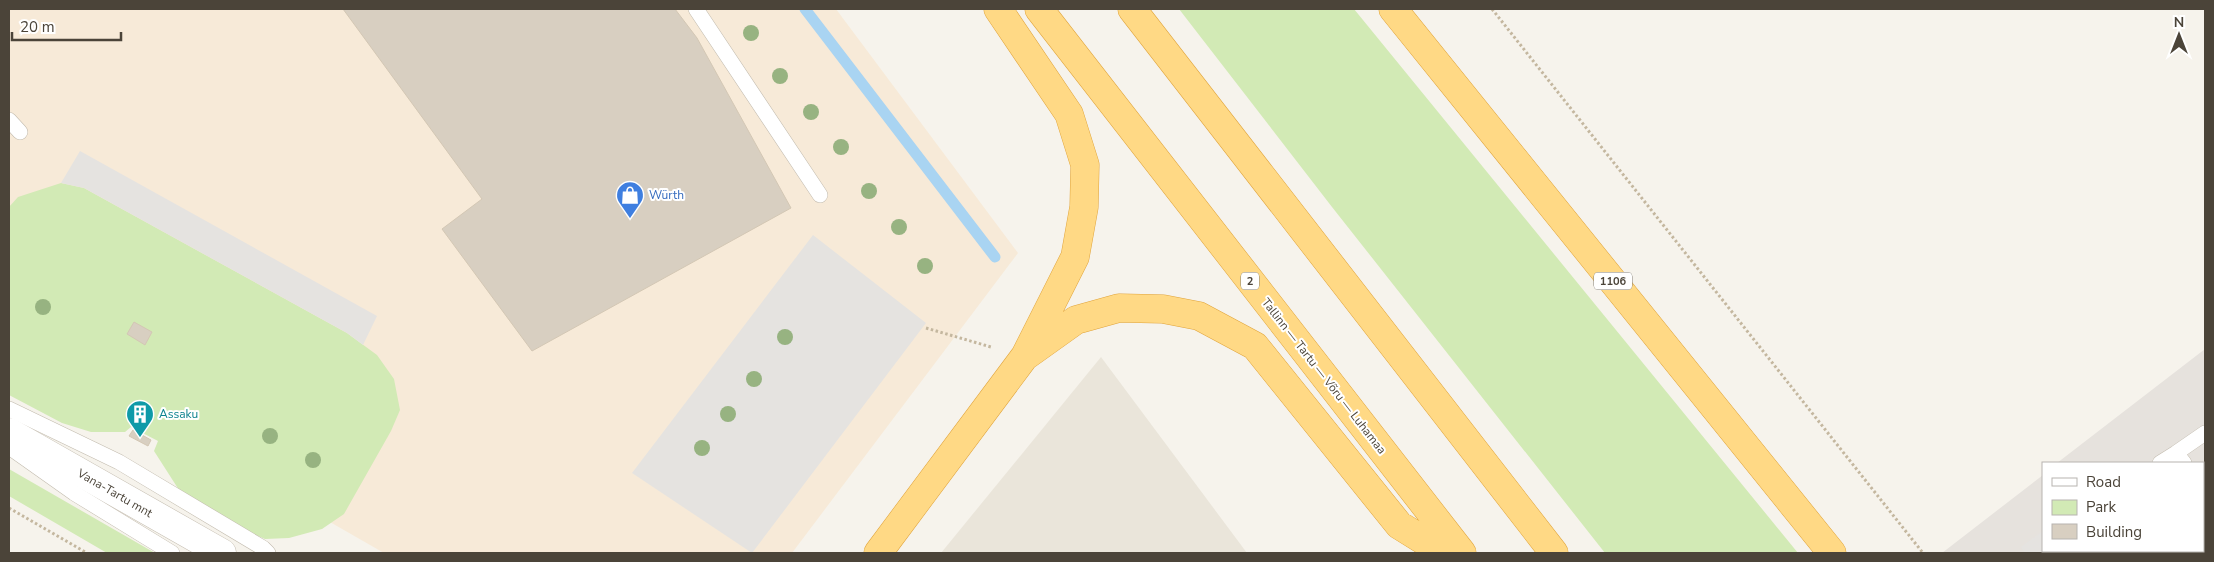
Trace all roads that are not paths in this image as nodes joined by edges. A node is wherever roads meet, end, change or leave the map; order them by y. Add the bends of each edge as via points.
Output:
1 (696, 9) edge
2 (998, 9) edge
3 (1039, 9) edge
4 (1132, 9) edge
5 (1394, 9) edge
6 (9, 120) edge
7 (20, 132) dead end
8 (820, 195) dead end
9 (1025, 356) junction
10 (9, 409) edge
11 (9, 432) edge
12 (2205, 433) edge
13 (9, 447) edge
14 (2180, 458) edge
15 (2164, 462) edge
16 (172, 553) edge
17 (222, 553) edge
18 (268, 553) edge
19 (878, 553) edge
20 (1444, 553) edge
21 (1462, 553) edge
22 (1554, 553) edge
23 (1832, 553) edge

1 - 8 lane
2 - 9 highway via 1069,114 1085,165 1084,207 1075,257
3 - 21 highway, Tallinn — Tartu — Võru — Luhamaa / 2
4 - 22 highway
5 - 23 highway, 1106
6 - 7 lane
9 - 19 highway
9 - 20 highway via 1076,320 1119,308 1163,309 1199,316 1255,346 1399,525
10 - 18 lane via 119,462
11 - 17 street, Vana-Tartu mnt
12 - 14 lane
13 - 16 lane via 74,493
14 - 15 lane

